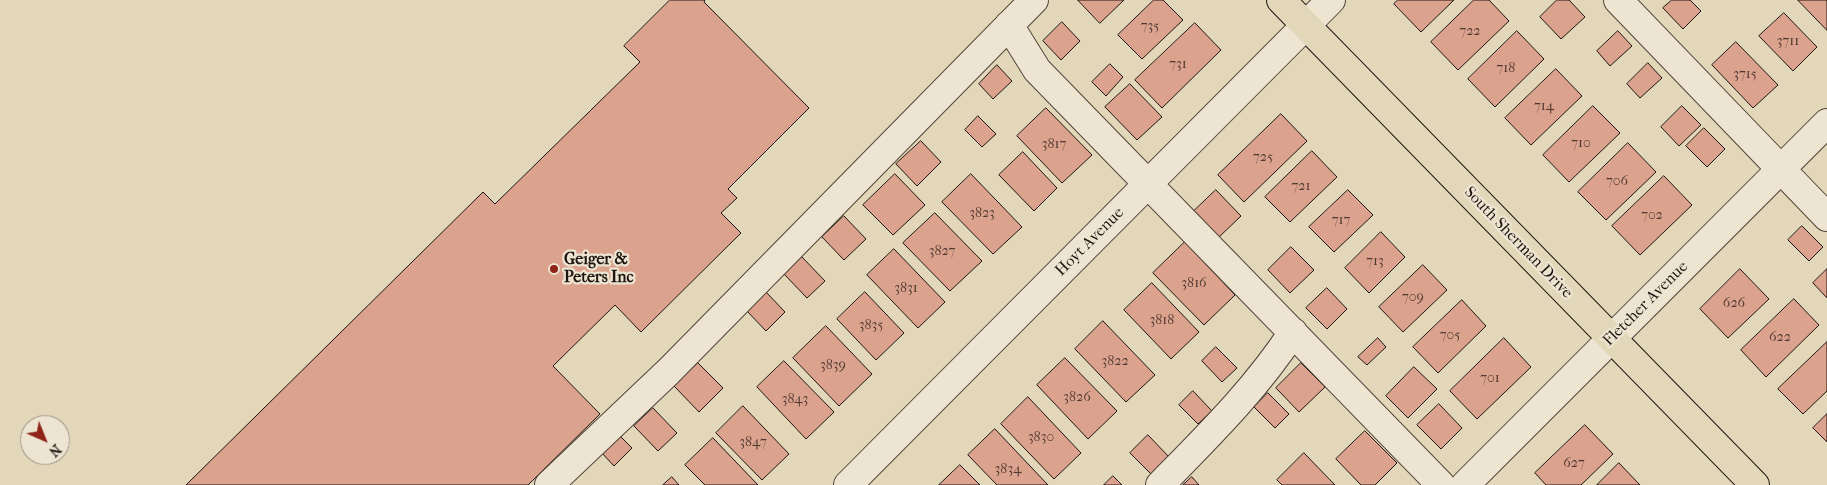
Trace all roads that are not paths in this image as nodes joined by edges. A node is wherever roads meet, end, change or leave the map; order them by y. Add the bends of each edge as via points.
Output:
1 (1034, 0) edge
2 (1281, 0) edge
3 (1331, 0) edge
4 (1627, 3) edge
5 (1009, 25) junction
6 (1306, 25) junction
7 (1827, 123) edge
8 (1781, 169) junction
9 (1149, 183) junction
10 (1827, 217) edge
11 (1293, 332) junction
12 (1611, 339) junction
13 (559, 482) edge
14 (848, 485) edge
15 (1160, 485) edge
16 (1441, 485) edge
17 (1465, 485) edge
18 (1755, 485) edge

1 - 5 street
2 - 6 main road, South Sherman Drive
3 - 6 street, Hoyt Avenue
4 - 8 street
5 - 9 street via 1037,70
5 - 13 street
6 - 9 street, Hoyt Avenue
6 - 12 main road, South Sherman Drive
7 - 8 street, Fletcher Avenue
8 - 10 street
8 - 12 street, Fletcher Avenue
9 - 11 street
9 - 14 street, Hoyt Avenue
11 - 15 street via 1273,362 1221,423
11 - 16 street
12 - 17 street, Fletcher Avenue
12 - 18 main road, South Sherman Drive

